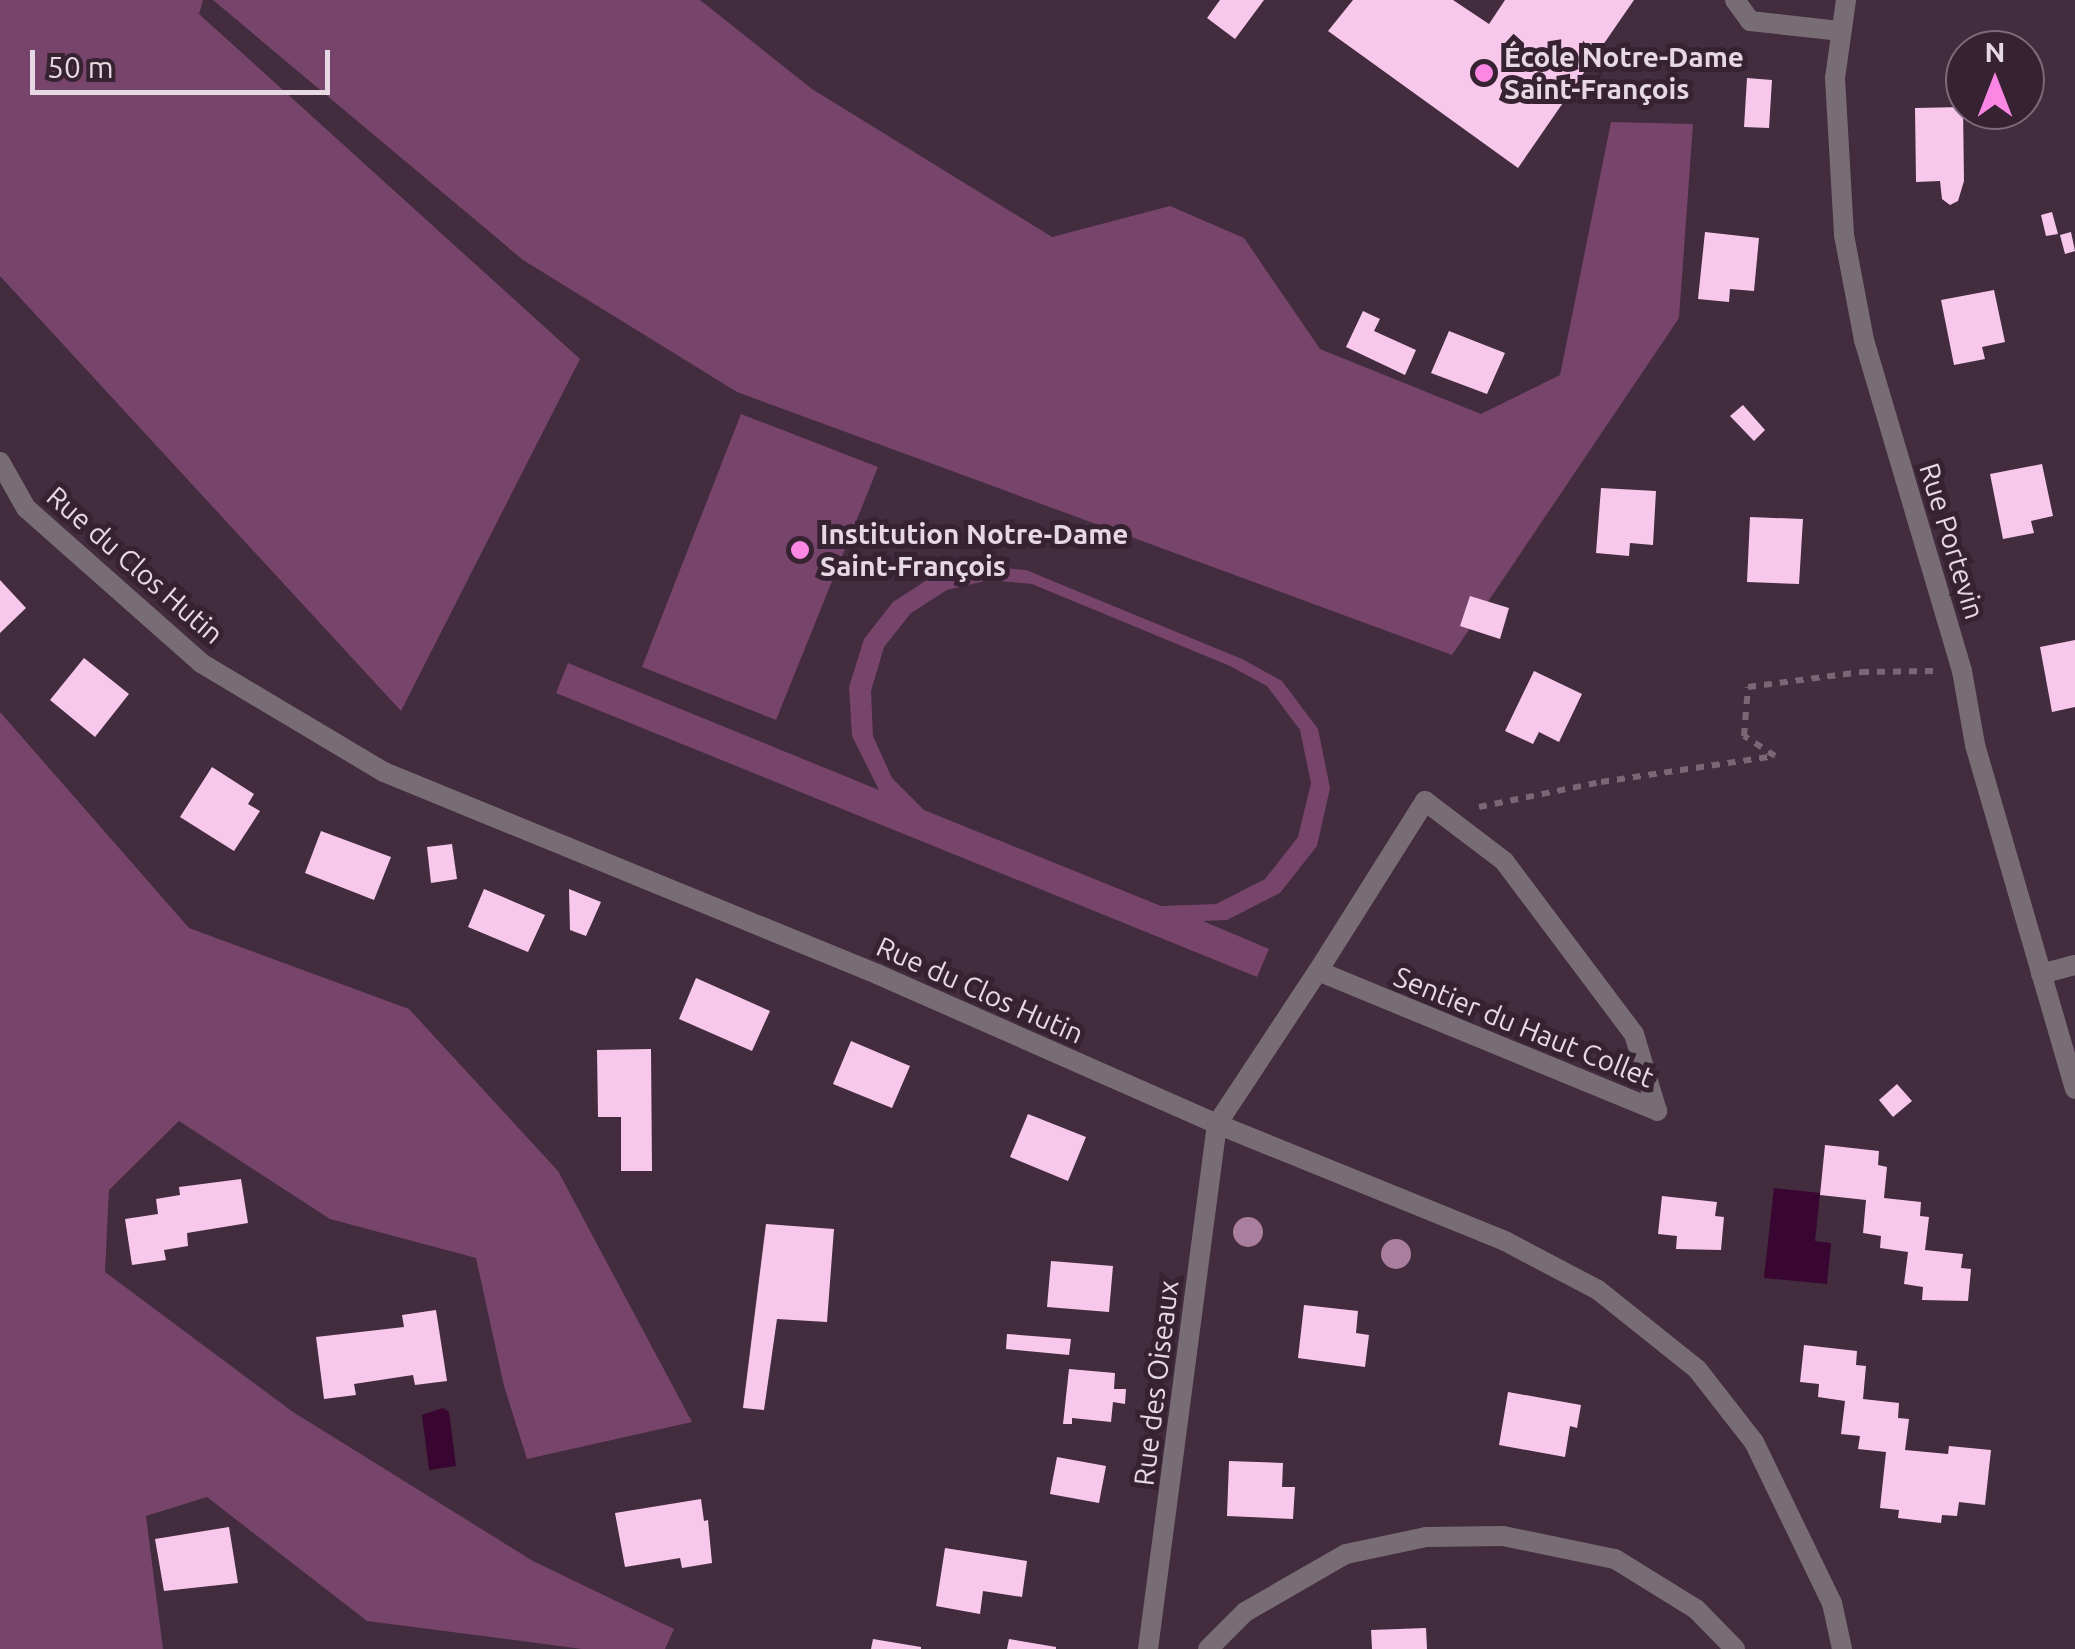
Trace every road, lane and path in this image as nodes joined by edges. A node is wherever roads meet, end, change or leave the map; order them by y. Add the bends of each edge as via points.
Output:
1 (1734, 0) edge
2 (1846, 0) edge
3 (1841, 32) junction
4 (0, 462) edge
5 (1962, 671) junction
6 (1443, 814) junction
7 (2075, 964) edge
8 (1318, 971) junction
9 (2041, 974) junction
10 (2075, 1090) edge
11 (1217, 1124) junction
12 (1148, 1649) edge
13 (1208, 1649) edge
14 (1735, 1649) edge
15 (1842, 1649) edge

1 - 3 street via 1750,22
2 - 3 street, Rue Portevin
3 - 5 street, Rue Portevin via 1836,78 1844,235 1864,340
4 - 11 street, Rue du Clos Hutin via 26,508 201,662 384,772 878,974
5 - 6 path via 1861,672 1748,687 1744,736 1775,756
5 - 9 street, Rue Portevin via 1974,745
6 - 8 street via 1425,801
6 - 8 street, Sentier du Haut Collet via 1504,861 1634,1034 1657,1111
7 - 9 street
8 - 11 street
9 - 10 street, Rue Portevin
11 - 12 street, Rue des Oiseaux
11 - 15 street, Rue du Clos Hutin via 1505,1241 1598,1290 1697,1369 1754,1442 1832,1603
13 - 14 street via 1244,1612 1346,1554 1426,1537 1504,1536 1615,1559 1696,1609

